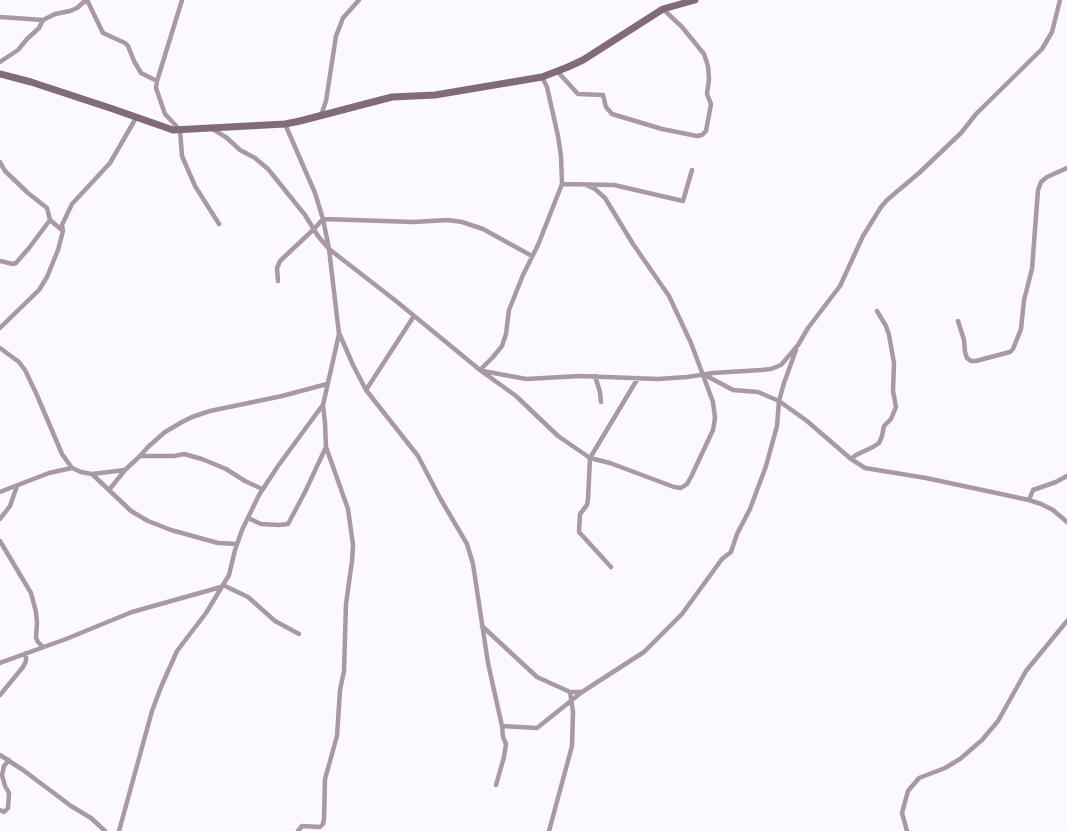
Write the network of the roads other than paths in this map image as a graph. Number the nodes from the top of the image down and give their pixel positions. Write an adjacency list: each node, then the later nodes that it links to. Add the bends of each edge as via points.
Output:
1 (86, 0): 8 (street, via 77,8); 13 (street, via 103,33 125,43 141,73)
2 (182, 0): 13 (street)
3 (359, 0): 14 (street, via 336,36)
4 (695, 0): 6 (street)
5 (1060, 0): 38 (street, via 1052,32 1041,49 961,133 881,207 840,286)
6 (663, 9): 10 (street, via 583,60); 10 (street, via 697,45 708,66 707,94 711,105 702,135 662,129 612,114 603,95 578,94)
7 (0, 17): 8 (street)
8 (43, 20): 9 (street, via 18,50)
9 (0, 62)
10 (557, 70): 12 (street)
11 (0, 74): 15 (street)
12 (542, 77): 14 (street, via 435,95 392,97); 22 (street, via 558,136)
13 (157, 81): 18 (street, via 165,114)
14 (321, 115): 16 (street)
15 (136, 118): 18 (street); 28 (street, via 114,158 72,204)
16 (285, 124): 17 (street); 24 (street)
17 (210, 128): 18 (street); 27 (street, via 268,169)
18 (180, 130): 26 (street, via 183,158 198,192)
19 (0, 162): 25 (street, via 4,171 47,208)
20 (1067, 168): 35 (street, via 1047,177 1038,190 1032,269 1021,329 1010,352 971,361)
21 (692, 170): 23 (street, via 683,201 614,186)
22 (562, 184): 23 (street); 30 (street)
23 (585, 185): 41 (street, via 605,198 669,296)
24 (323, 219): 27 (street); 29 (street); 30 (street, via 448,219 483,229)
25 (50, 220): 28 (street); 31 (street, via 16,263)
26 (219, 224)
27 (314, 229): 29 (street); 32 (street, via 278,264)
28 (63, 231): 36 (street, via 45,281)
29 (329, 249): 34 (street); 37 (street)
30 (532, 256): 40 (street, via 509,310 502,346)
31 (0, 261)
32 (278, 281)
33 (877, 311): 52 (street, via 889,335 896,407 879,443)
34 (414, 316): 40 (street); 45 (street)
35 (958, 321)
36 (0, 328)
37 (339, 334): 44 (street); 45 (street)
38 (798, 345): 41 (street, via 781,365 771,369); 46 (street)
39 (0, 348): 53 (street, via 25,370)
40 (480, 370): 42 (street, via 526,379); 51 (street)
41 (703, 374): 43 (street); 46 (street, via 733,390 758,392); 51 (street, via 715,418 687,484 674,487)
42 (595, 376): 43 (street); 47 (street)
43 (638, 378): 51 (street)
44 (327, 384): 48 (street); 50 (street, via 210,411 171,428)
45 (366, 390): 70 (street, via 418,456 467,544)
46 (779, 401): 52 (street); 76 (street, via 766,466 731,552 655,642)
47 (601, 402)
48 (323, 405): 49 (street); 58 (street)
49 (326, 447): 62 (street, via 288,524 261,524); 86 (street, via 348,509 353,545 345,665 338,729 325,779 323,824 302,826)
50 (140, 456): 54 (street); 58 (street, via 184,454 226,469)
51 (590, 458): 67 (street, via 588,499 580,514 579,532)
52 (851, 459): 61 (street, via 865,468)
53 (72, 468): 55 (street); 57 (street)
54 (125, 470): 55 (street); 59 (street)
55 (92, 474): 59 (street)
56 (1067, 476): 61 (street, via 1033,490)
57 (17, 486): 60 (street); 63 (street)
58 (262, 489): 62 (street)
59 (109, 490): 66 (street, via 131,511 152,523 218,543)
60 (0, 492)
61 (1029, 500): 64 (street, via 1053,510)
62 (248, 518): 66 (street)
63 (0, 519)
64 (1067, 522)
65 (0, 541): 72 (street, via 31,593 36,638)
66 (237, 544): 68 (street)
67 (611, 567)
68 (222, 586): 71 (street, via 248,597 275,621); 72 (street, via 147,607); 85 (street, via 179,648 161,687)
69 (1067, 621): 88 (street, via 1026,671 998,721 982,740 960,759 919,778 908,791 902,813)
70 (482, 626): 75 (street, via 537,677); 79 (street)
71 (299, 634)
72 (43, 647): 73 (street)
73 (26, 653): 74 (street); 77 (street, via 27,661)
74 (0, 663)
75 (570, 692): 76 (street); 78 (street)
76 (582, 692): 78 (street)
77 (0, 695)
78 (572, 700): 79 (street, via 537,728); 87 (street, via 572,746)
79 (502, 726): 82 (street, via 506,750)
80 (0, 755): 81 (street)
81 (9, 760): 83 (street, via 2,775 9,793 8,808 5,812); 84 (street)
82 (496, 785)
83 (0, 810)
84 (105, 831)
85 (119, 831)
86 (298, 831)
87 (549, 831)
88 (908, 831)

